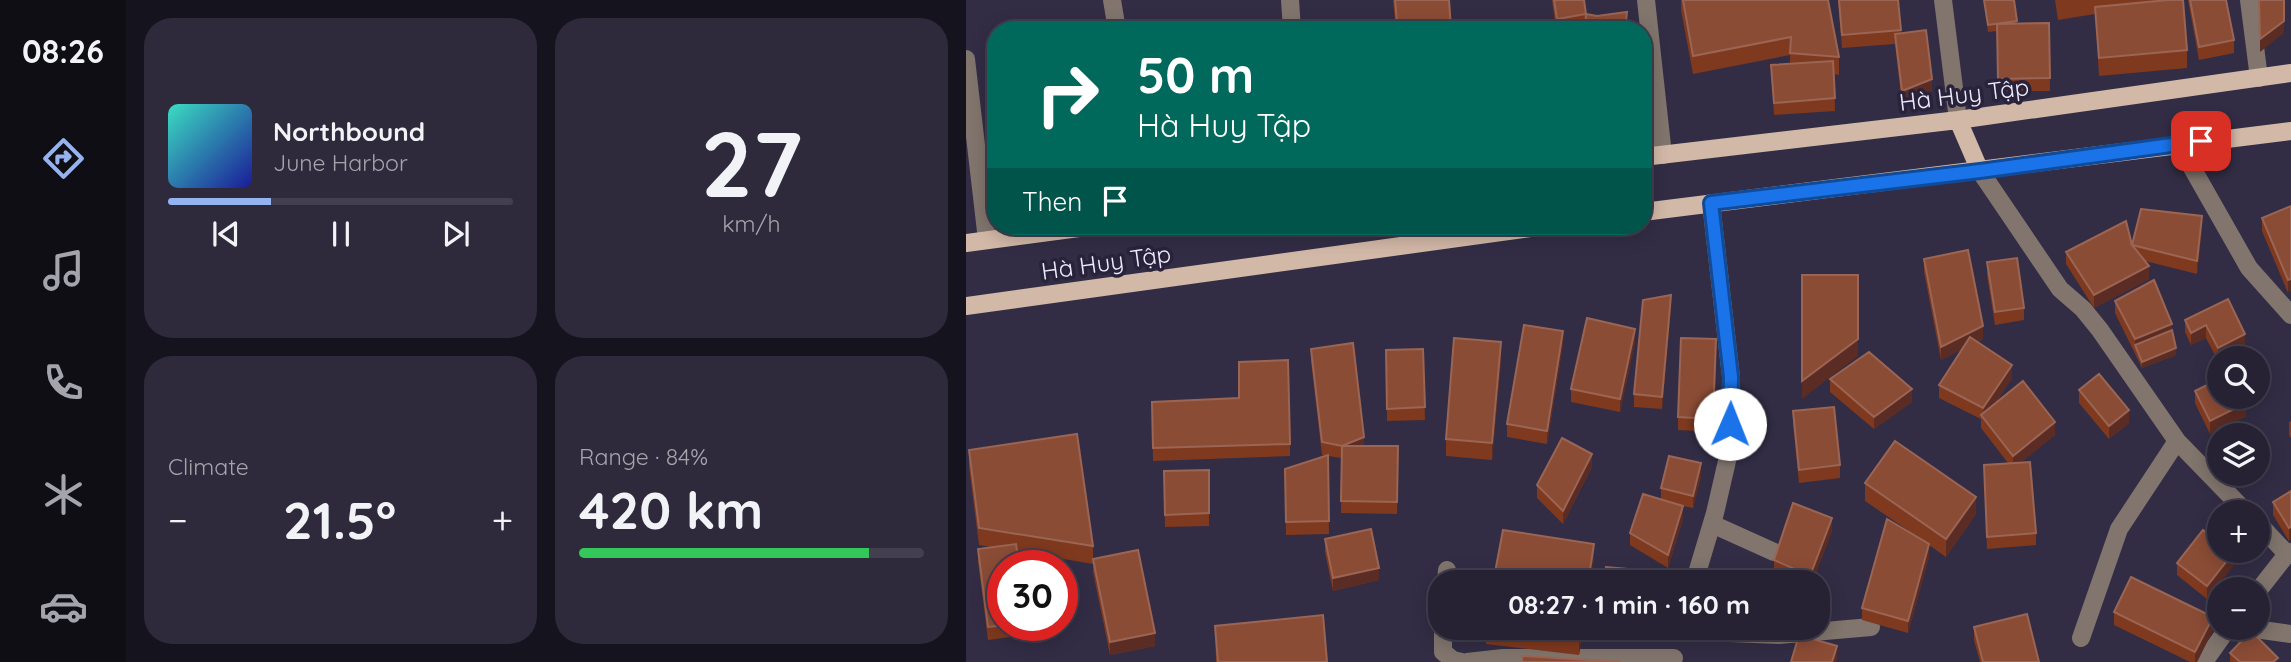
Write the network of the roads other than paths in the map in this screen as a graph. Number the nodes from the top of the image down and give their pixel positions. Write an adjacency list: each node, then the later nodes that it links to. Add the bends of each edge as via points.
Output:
1 (1112, 0): 6 (street)
2 (1290, 0): 7 (street)
3 (1646, 0): 8 (street)
4 (1943, 0): 13 (street)
5 (2249, 0): 12 (street)
6 (1116, 21)
7 (1291, 21)
8 (1648, 21)
9 (1652, 55): 16 (street)
10 (966, 59): 23 (street)
11 (2291, 73): 12 (main road, Hà Huy Tập)
12 (2259, 78): 13 (main road, Hà Huy Tập)
13 (1958, 120): 16 (main road, Hà Huy Tập); 18 (main road)
14 (2291, 131): 15 (main road)
15 (2178, 143): 18 (main road); 26 (street, via 2249,268)
16 (1663, 155): 17 (main road, Hà Huy Tập)
17 (1652, 156)
18 (1980, 171): 19 (main road); 27 (street, via 2060,289 2100,330)
19 (1711, 203): 20 (main road); 29 (street, via 1731,377 1730,447)
20 (1652, 211)
21 (1025, 235): 23 (main road, Hà Huy Tập)
22 (1480, 235): 25 (main road, Hà Huy Tập)
23 (987, 240): 24 (main road, Hà Huy Tập)
24 (966, 243)
25 (966, 306)
26 (2291, 315)
27 (2177, 441): 28 (street); 39 (street, via 2119,529)
28 (2234, 500)
29 (1712, 524): 31 (street); 33 (street)
30 (2270, 535): 32 (street)
31 (1774, 552)
32 (2289, 553): 34 (street)
33 (1698, 570)
34 (2269, 577)
35 (1871, 627): 36 (street)
36 (1830, 631)
37 (2270, 631): 38 (street)
38 (2291, 634)
39 (2081, 638)
40 (1443, 640): 44 (street, via 1443,652)
41 (1679, 640): 43 (street)
42 (2220, 640): 45 (street)
43 (1674, 660): 44 (street, via 1503,658)
44 (1465, 662)
45 (2204, 662)

